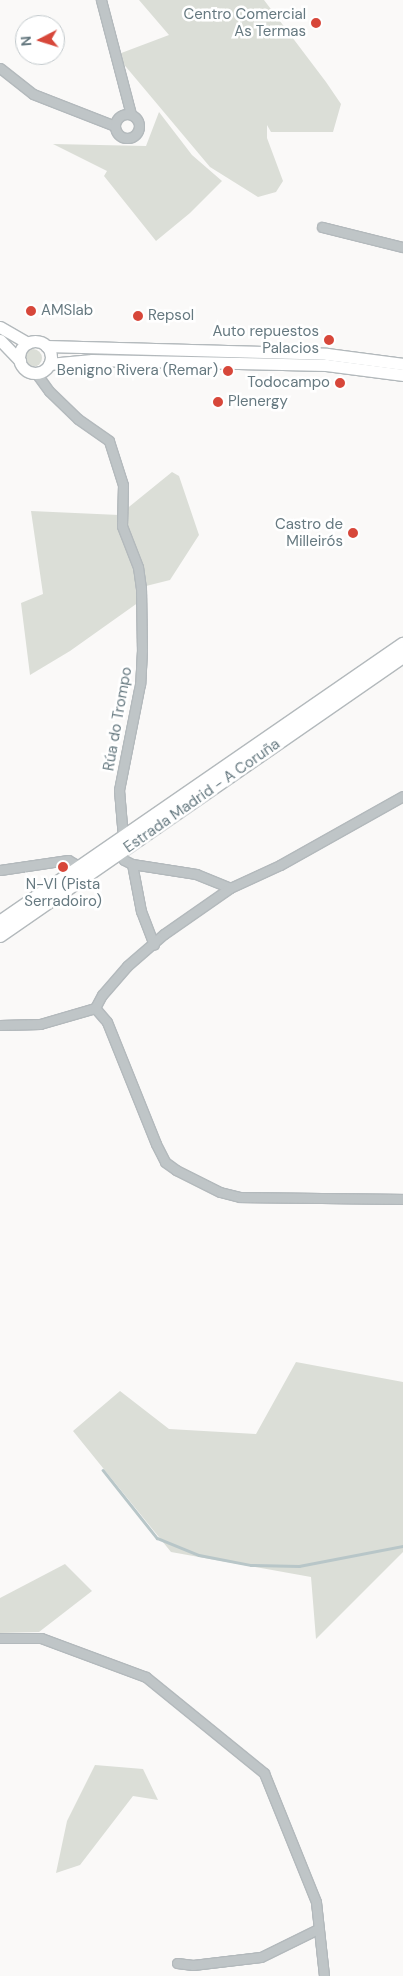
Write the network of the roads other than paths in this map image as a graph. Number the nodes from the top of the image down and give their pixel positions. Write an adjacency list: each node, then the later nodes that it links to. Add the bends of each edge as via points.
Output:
1 (101, 0): 3 (street)
2 (0, 68): 4 (street, via 33,94)
3 (131, 114): 4 (street, via 118,117); 4 (street, via 138,122 134,136 123,137)
4 (114, 126)
5 (322, 227): 6 (street)
6 (403, 247)
7 (0, 327): 9 (main road)
8 (0, 340): 11 (main road)
9 (28, 343): 10 (main road, via 38,342); 11 (main road, via 22,348)
10 (46, 346): 12 (main road, via 51,355); 13 (main road, via 327,354)
11 (20, 361): 14 (main road, via 26,370)
12 (49, 364): 14 (main road); 15 (main road, via 75,361 326,365)
13 (403, 364)
14 (36, 373): 20 (street, Rúa do Trompo, via 49,391 78,419 110,441 123,485 122,526 138,567 141,588 142,650 140,684 119,790)
15 (403, 375)
16 (403, 644): 18 (highway, Estrada Madrid - A Coruña)
17 (403, 657): 18 (highway, Estrada Madrid - A Coruña)
18 (387, 662): 20 (highway, Estrada Madrid - A Coruña); 21 (highway, Estrada Madrid - A Coruña)
19 (403, 796): 25 (street, via 280,865)
20 (123, 838): 23 (highway, Estrada Madrid - A Coruña)
21 (120, 853): 22 (street); 27 (highway, Estrada Madrid - A Coruña)
22 (132, 864): 25 (street, via 196,874); 28 (street, via 141,911)
23 (80, 867): 24 (street, via 68,860); 26 (highway, Estrada Madrid - A Coruña)
24 (0, 870)
25 (230, 888): 28 (street)
26 (0, 923)
27 (0, 935)
28 (154, 945): 29 (street, via 127,966)
29 (95, 1008): 30 (street, via 40,1024); 31 (street, via 110,1029 165,1162 176,1170 220,1192 240,1197)
30 (0, 1025)
31 (403, 1199)
32 (0, 1638): 33 (street, via 42,1638 140,1674 165,1690 254,1764 269,1781 302,1862 316,1902)
33 (318, 1929): 34 (street, via 261,1957 192,1965); 35 (street)
34 (178, 1963)
35 (324, 1976)

